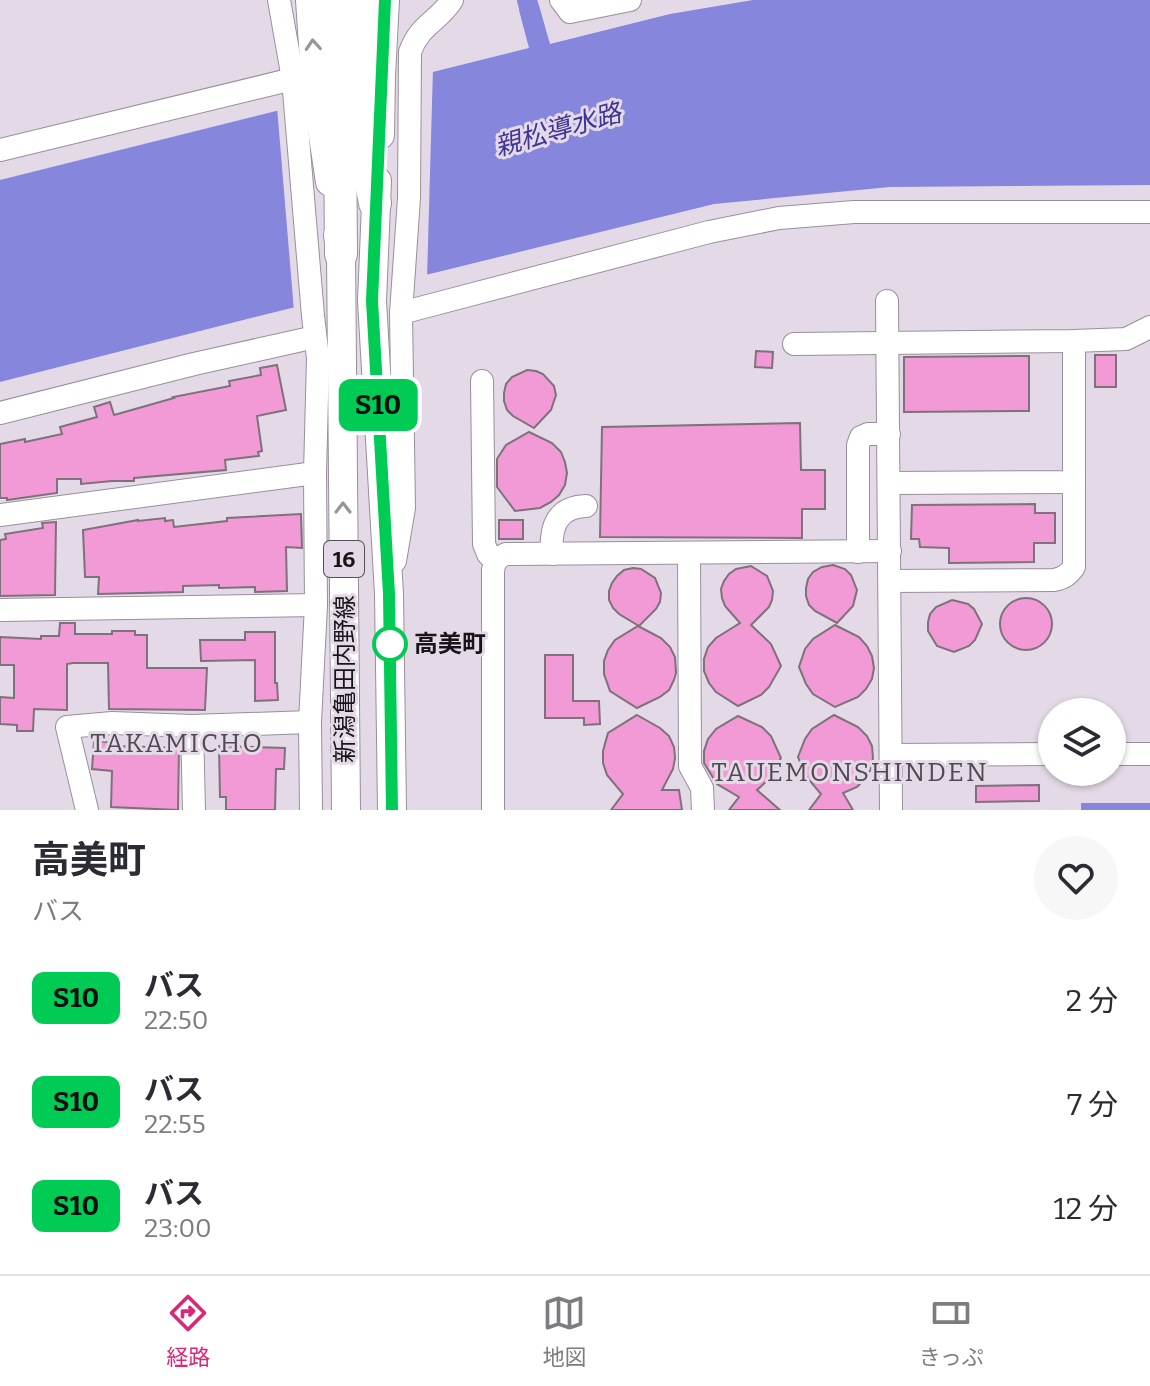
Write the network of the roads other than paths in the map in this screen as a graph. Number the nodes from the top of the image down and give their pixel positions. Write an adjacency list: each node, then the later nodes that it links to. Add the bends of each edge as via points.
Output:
1 (279, 0): 9 (street, via 286,29)
2 (310, 0): 9 (main road, one-way to 2)
3 (339, 0): 9 (highway)
4 (363, 0): 9 (highway)
5 (385, 0): 9 (main road)
6 (452, 0): 15 (street, via 420,31 410,52)
7 (561, 0): 8 (street, via 570,12)
8 (630, 0)
9 (331, 84): 10 (street); 11 (highway, via 365,153); 13 (highway); 16 (street)
10 (0, 150)
11 (375, 203): 35 (main road, 新潟亀田内野線 / 16, via 372,301)
12 (1150, 212): 15 (street, via 854,212 779,218)
13 (341, 254): 47 (main road, 新潟亀田内野線 / 16, one-way to 13)
14 (887, 301): 19 (street)
15 (402, 303): 35 (street, via 404,508)
16 (314, 326): 22 (street, via 194,364); 24 (street)
17 (1150, 327): 18 (street, via 1126,339)
18 (1074, 341): 19 (street); 25 (street)
19 (888, 343): 20 (street); 23 (street)
20 (794, 344)
21 (482, 381): 33 (street, via 484,544)
22 (0, 413)
23 (889, 434): 26 (street); 30 (street, via 868,434 858,445)
24 (315, 473): 28 (street); 36 (street)
25 (1074, 482): 26 (street); 34 (street, via 1074,567 1064,578)
26 (889, 483): 29 (street)
27 (586, 506): 32 (street, via 566,510 558,518)
28 (0, 515)
29 (890, 551): 30 (street); 34 (street)
30 (858, 552): 31 (street)
31 (689, 553): 32 (street); 50 (street, via 690,766 702,788)
32 (552, 554): 33 (street, via 506,554)
33 (495, 561): 49 (street)
34 (890, 581): 43 (street)
35 (389, 594): 48 (main road, 新潟亀田内野線 / 16)
36 (316, 605): 37 (street); 38 (street)
37 (0, 610)
38 (310, 722): 39 (street); 46 (street)
39 (192, 726): 44 (street, via 67,727); 45 (street)
40 (1038, 754): 43 (street)
41 (1126, 754): 42 (street)
42 (1150, 754)
43 (892, 755): 51 (street)
44 (87, 810)
45 (194, 810)
46 (311, 810)
47 (346, 810)
48 (392, 810)
49 (493, 810)
50 (703, 810)
51 (891, 810)

